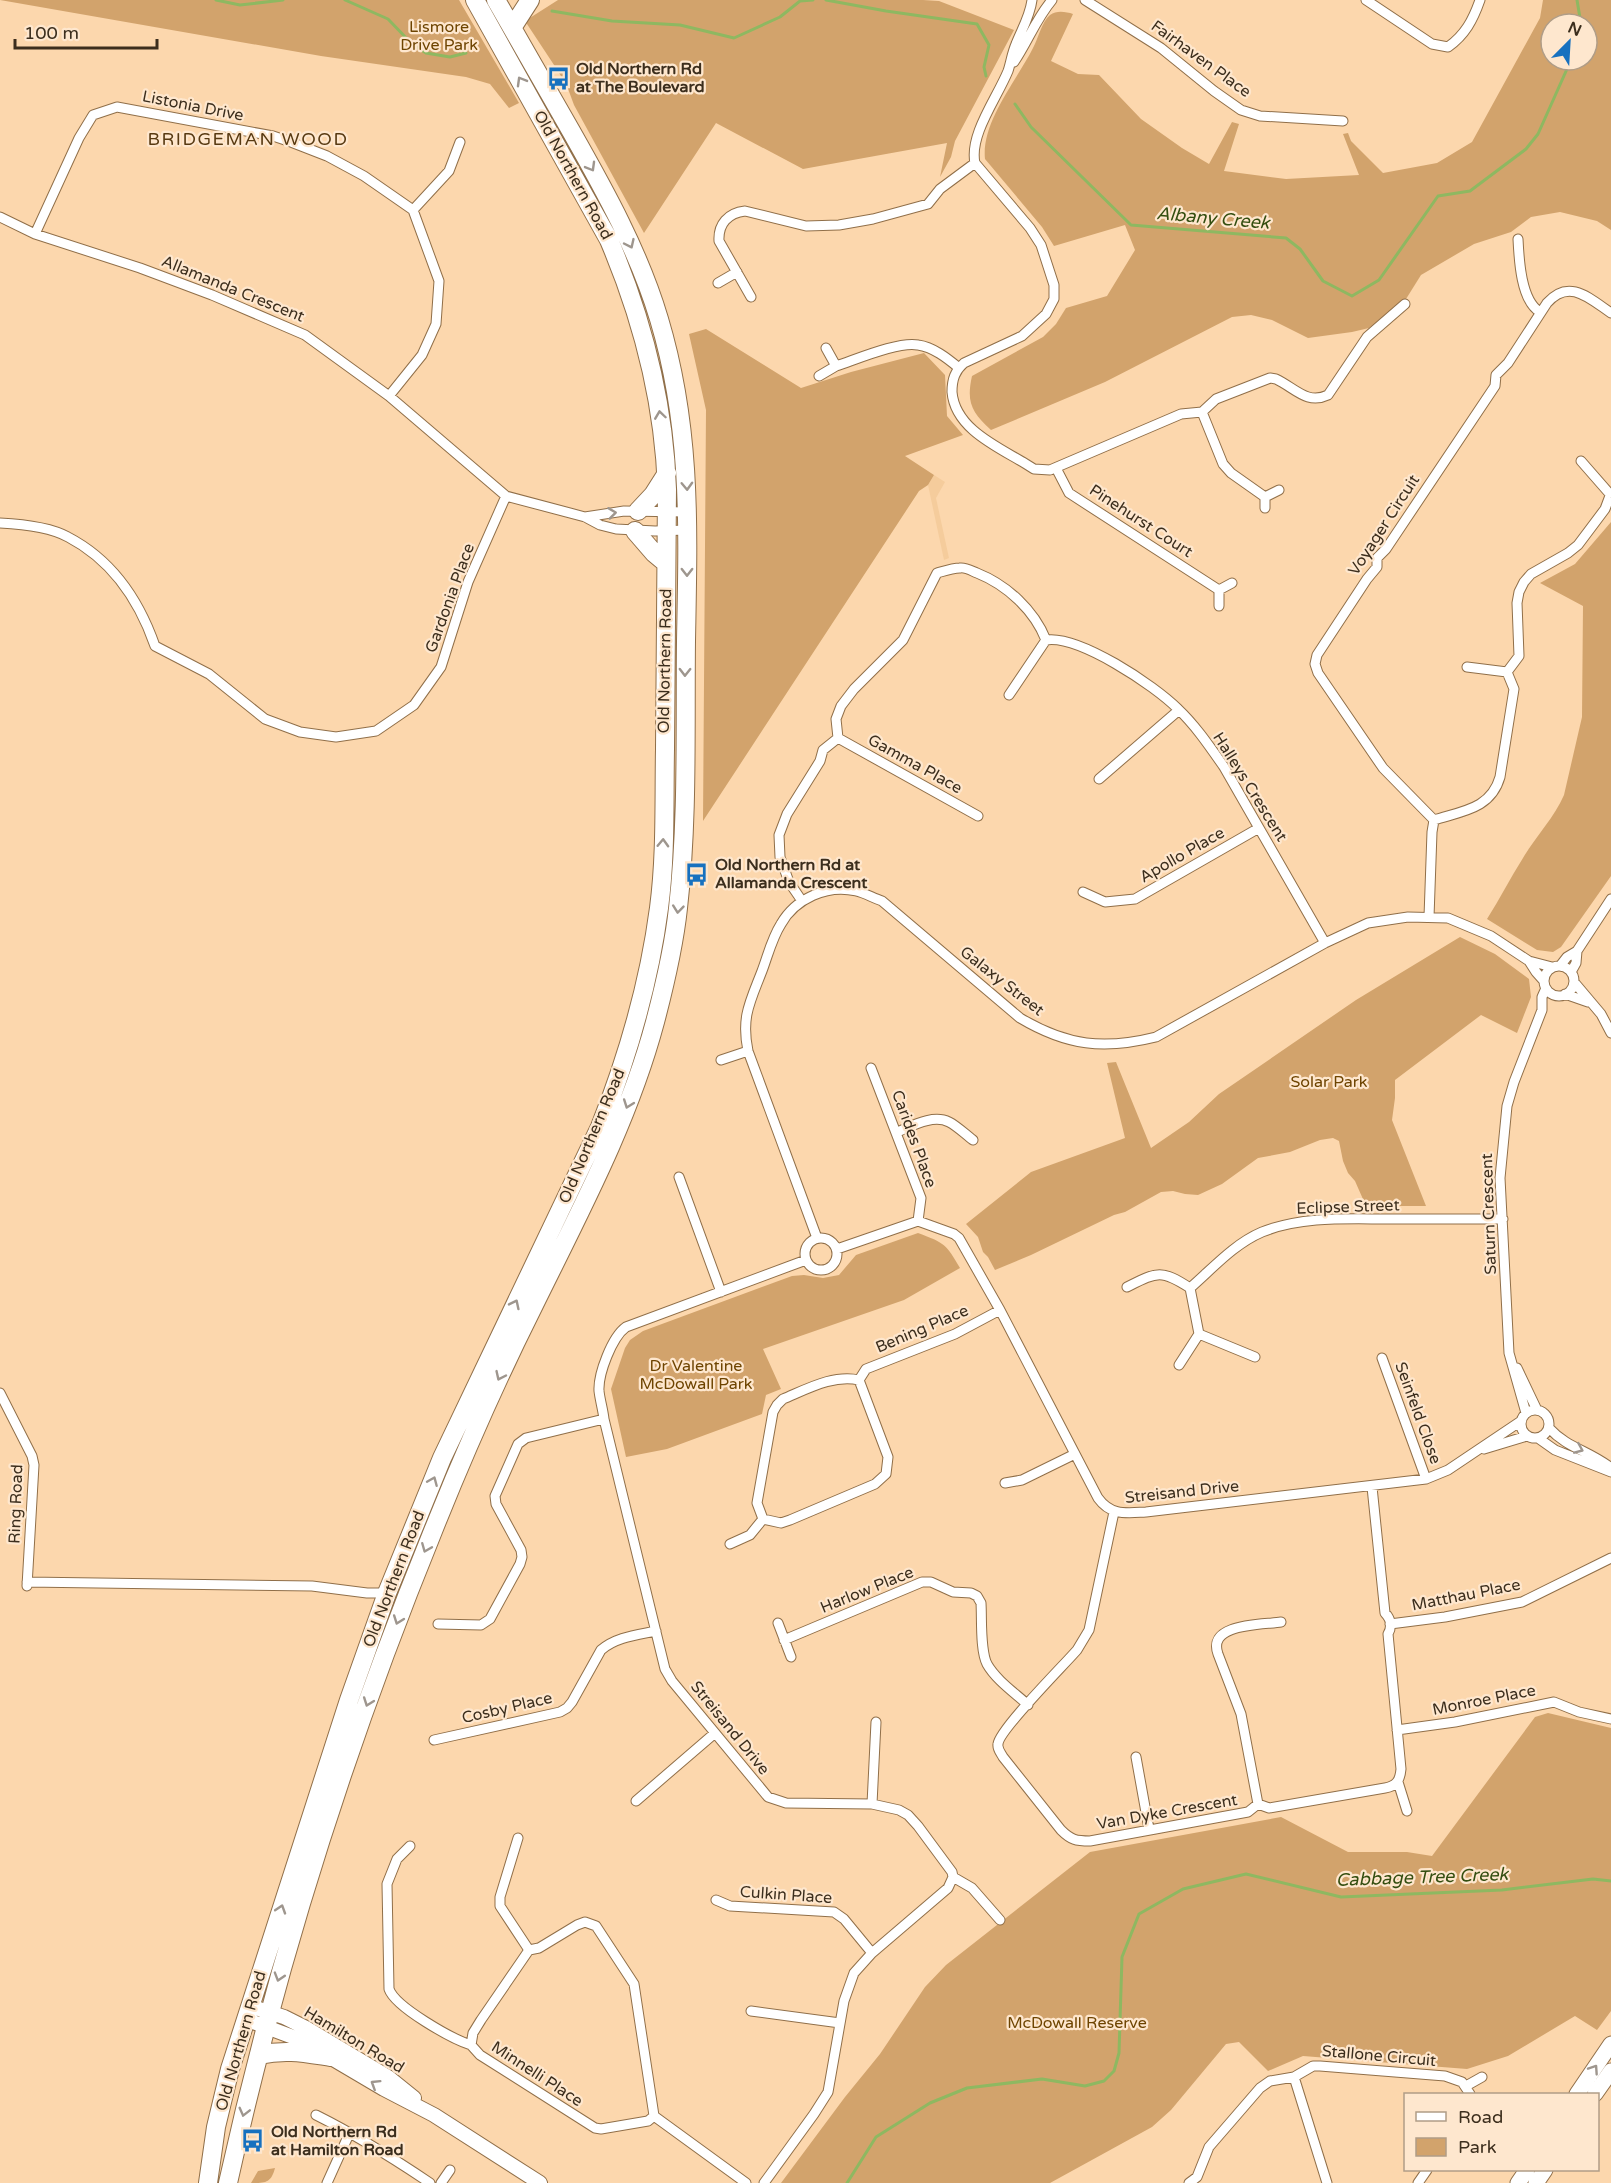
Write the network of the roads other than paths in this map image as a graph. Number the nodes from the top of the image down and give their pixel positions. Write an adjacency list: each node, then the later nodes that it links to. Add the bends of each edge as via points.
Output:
1 (530, 0): 8 (highway)
2 (1032, 0): 9 (street, via 1031,13)
3 (1052, 0): 9 (street, via 1038,16)
4 (1085, 0): 10 (street, Fairhaven Place, via 1161,48 1241,110 1260,116)
5 (1365, 0): 6 (street, via 1432,44 1448,47 1461,38)
6 (1480, 0)
7 (489, 4): 8 (highway, Old Northern Road); 31 (highway, Old Northern Road, one-way to 7, via 653,370 625,278)
8 (512, 28): 40 (highway, Old Northern Road, one-way to 40, via 605,191 649,289 677,392)
9 (1008, 71): 12 (street, via 979,131 973,153)
10 (1343, 121)
11 (460, 142): 13 (street, via 449,171)
12 (975, 163): 17 (street, via 927,204 873,219 813,226 735,212 719,232 719,241); 25 (street, via 1041,245 1054,285 1054,299 1046,314 1022,336)
13 (413, 210): 15 (street, Listonia Drive, via 364,176 291,142 117,107 93,115); 27 (street, via 439,282 436,324 422,355)
14 (0, 216): 15 (street, Allamanda Crescent)
15 (35, 234): 27 (street, Allamanda Crescent, via 140,268 305,335)
16 (1518, 239): 21 (street, via 1527,296)
17 (737, 272): 18 (street); 19 (street)
18 (718, 283)
19 (751, 297)
20 (1406, 304): 28 (street, via 1367,337 1328,395 1313,399 1270,378 1216,399)
21 (1540, 312): 22 (street, Voyager Circuit, via 1563,290 1586,297); 56 (street, Voyager Circuit, via 1317,655 1318,673 1383,768)
22 (1611, 313)
23 (826, 348): 24 (street)
24 (836, 366): 25 (street, via 904,344 919,345 945,356); 26 (street)
25 (959, 368): 30 (street, via 952,394 961,418 970,428 1034,469)
26 (819, 376)
27 (389, 396): 34 (street, Allamanda Crescent)
28 (1202, 412): 30 (street, via 1181,414); 35 (street, via 1223,464)
29 (1581, 461): 33 (street)
30 (1056, 468): 46 (street, Pinehurst Court, via 1069,492)
31 (667, 473): 37 (highway, Old Northern Road); 38 (highway)
32 (1279, 490): 35 (street)
33 (1610, 493): 50 (street, via 1605,509 1578,545 1524,582 1517,603 1519,656)
34 (506, 496): 39 (street, Allamanda Crescent); 41 (street, Gardonia Place, via 468,582 441,667 414,705 376,731 336,737 300,732 265,719 208,674 155,646 146,620 126,586 102,561 67,536 23,524)
35 (1265, 497): 36 (street)
36 (1265, 508)
37 (667, 510): 38 (street, Allamanda Crescent); 40 (street, Allamanda Crescent); 43 (highway, Old Northern Road)
38 (638, 511): 39 (street, Allamanda Crescent, one-way to 38)
39 (585, 518): 42 (street, Allamanda Crescent, via 600,525)
40 (688, 521): 43 (street, Allamanda Crescent); 111 (highway, Old Northern Road, one-way to 111, via 682,858 674,939 657,1016 621,1125 479,1423)
41 (0, 523)
42 (635, 531): 43 (street, Allamanda Crescent); 44 (highway)
43 (667, 531): 44 (highway, Old Northern Road)
44 (666, 563): 110 (highway, Old Northern Road, one-way to 44, via 442,1458 600,1127 636,1025 662,877)
45 (1232, 583): 46 (street)
46 (1220, 590): 47 (street)
47 (1219, 606)
48 (1046, 640): 51 (street); 52 (street, Halleys Crescent, via 1054,638 1088,648 1153,687); 53 (street, via 1025,607 990,578 961,567 937,573 903,640 841,706 836,719)
49 (1467, 667): 50 (street)
50 (1507, 672): 56 (street, via 1514,688 1497,790 1487,801)
51 (1009, 695)
52 (1179, 710): 54 (street); 57 (street, Halleys Crescent, via 1224,767)
53 (838, 738): 55 (street, Gamma Place); 60 (street, via 823,750 779,836 780,857 789,882)
54 (1099, 779)
55 (978, 816)
56 (1434, 820): 61 (street)
57 (1259, 828): 58 (street, Apollo Place, via 1135,899 1105,902); 62 (street, Halleys Crescent)
58 (1083, 892)
59 (1611, 899): 63 (street)
60 (802, 901): 62 (street, Galaxy Street, via 822,892 846,889 882,901 1020,1018 1060,1038 1092,1044 1126,1044 1156,1037); 72 (street, Galaxy Street, via 788,913 775,935 749,1005 744,1023)
61 (1429, 916): 62 (street, Galaxy Street, via 1368,923); 64 (street, Galaxy Street, via 1472,926)
62 (1325, 943)
63 (1577, 951): 65 (street); 66 (street)
64 (1529, 962): 65 (street, Galaxy Street); 67 (street, Galaxy Street)
65 (1556, 967): 66 (street); 67 (street, via 1546,973)
66 (1572, 977): 68 (street, via 1572,989); 69 (street)
67 (1545, 985): 68 (street); 70 (street, Saturn Crescent)
68 (1561, 995): 69 (street); 70 (street, Saturn Crescent)
69 (1588, 1002): 71 (street, via 1601,1014)
70 (1542, 1010): 78 (street, Saturn Crescent, via 1507,1107 1500,1178)
71 (1611, 1033)
72 (748, 1051): 73 (street); 80 (street, Galaxy Street)
73 (721, 1060)
74 (872, 1068): 75 (street, Carides Place)
75 (897, 1132): 76 (street, via 938,1119 949,1122); 79 (street, Carides Place, via 921,1198)
76 (973, 1140)
77 (679, 1177): 85 (street)
78 (1503, 1220): 84 (street, Eclipse Street, via 1351,1219 1288,1225 1262,1232 1237,1246); 88 (street, Saturn Crescent)
79 (918, 1221): 81 (street); 86 (street, Streisand Drive, via 960,1238)
80 (817, 1238): 81 (street, via 831,1240); 82 (street, via 806,1247)
81 (837, 1249): 82 (street, via 837,1261 827,1269 815,1269)
82 (806, 1260): 85 (street, Streisand Drive)
83 (1127, 1287): 84 (street, via 1159,1273)
84 (1190, 1288): 87 (street)
85 (721, 1292): 96 (street, Streisand Drive, via 620,1332 600,1379)
86 (1000, 1310): 92 (street, Bening Place, via 955,1334 866,1369); 101 (street, Streisand Drive)
87 (1199, 1334): 89 (street); 91 (street)
88 (1509, 1353): 94 (street, Saturn Crescent); 95 (street, Saturn Crescent)
89 (1255, 1357)
90 (1382, 1358): 103 (street, Seinfeld Close)
91 (1179, 1365)
92 (859, 1380): 107 (street, via 848,1377 830,1381 777,1405 758,1489 757,1503); 107 (street, via 888,1457 886,1474 875,1484 790,1520 781,1523)
93 (0, 1393): 110 (street, Ring Road, via 34,1466 27,1585 312,1586)
94 (1537, 1410): 95 (street); 97 (street, via 1546,1414)
95 (1523, 1417): 98 (street, via 1522,1429); 100 (street, Streisand Drive)
96 (604, 1419): 114 (street, via 526,1438 518,1444 495,1496 521,1550 520,1564 489,1620 481,1625); 116 (street, Streisand Drive)
97 (1549, 1428): 99 (street); 102 (street, one-way to 102, via 1562,1441 1589,1453)
98 (1527, 1436): 99 (street); 100 (street, Streisand Drive)
99 (1538, 1438): 102 (street, via 1555,1450)
100 (1477, 1452): 103 (street, Streisand Drive)
101 (1075, 1454): 104 (street, via 1022,1480); 106 (street, Streisand Drive, via 1102,1504)
102 (1611, 1470)
103 (1426, 1479): 105 (street, Streisand Drive)
104 (1005, 1483)
105 (1372, 1487): 106 (street, Streisand Drive, via 1146,1512); 115 (street, via 1385,1613)
106 (1114, 1512): 119 (street, Van Dyke Crescent, via 1089,1630 1077,1650)
107 (763, 1519): 108 (street, via 750,1535)
108 (730, 1544)
109 (1611, 1558): 115 (street, Matthau Place, via 1522,1602)
110 (387, 1593): 111 (street); 140 (highway, Old Northern Road, one-way to 110)
111 (408, 1593): 141 (highway, Old Northern Road, one-way to 141, via 340,1784)
112 (1281, 1622): 129 (street, via 1225,1631 1216,1644 1241,1714)
113 (778, 1623): 117 (street)
114 (438, 1624)
115 (1390, 1624): 122 (street)
116 (656, 1631): 123 (street, Streisand Drive, via 665,1669); 124 (street, Cosby Place, via 616,1640 601,1650 572,1702 560,1712)
117 (784, 1640): 118 (street); 119 (street, Harlow Place, via 926,1581 977,1596 988,1666)
118 (791, 1657)
119 (1028, 1705): 131 (street, Van Dyke Crescent, via 1000,1736 998,1747 1070,1839 1090,1841)
120 (1611, 1719): 122 (street, Monroe Place, via 1554,1702)
121 (876, 1722): 128 (street)
122 (1397, 1730): 126 (street, via 1401,1769)
123 (715, 1733): 127 (street); 128 (street, Streisand Drive, via 761,1791 776,1800)
124 (434, 1740)
125 (1136, 1757): 131 (street)
126 (1398, 1782): 129 (street, Van Dyke Crescent, via 1394,1786 1269,1808); 130 (street)
127 (636, 1801)
128 (872, 1804): 134 (street, Streisand Drive, via 908,1815 948,1864)
129 (1258, 1804): 131 (street, Van Dyke Crescent, via 1248,1812)
130 (1407, 1811)
131 (1149, 1830)
132 (518, 1838): 137 (street, via 500,1906)
133 (410, 1846): 144 (street, via 397,1859 387,1884 388,1989 395,2001 454,2039)
134 (953, 1877): 136 (street, via 972,1888); 138 (street, via 948,1888)
135 (716, 1900): 138 (street, Culkin Place, via 730,1906 834,1912)
136 (1000, 1920)
137 (529, 1950): 144 (street, Minnelli Place, via 473,2033); 155 (street, via 585,1922 600,1931 634,1984)
138 (872, 1953): 142 (street, via 850,1980)
139 (751, 2011): 142 (street)
140 (248, 2013): 141 (main road, Hamilton Road); 159 (highway, Old Northern Road, via 222,2100)
141 (267, 2019): 145 (highway, Old Northern Road); 146 (main road, Hamilton Road); 154 (main road, Hamilton Road, via 300,2025 388,2076)
142 (840, 2023): 166 (street, via 828,2092)
143 (1611, 2044): 151 (main road, one-way to 143)
144 (471, 2045): 155 (street, Minnelli Place, via 480,2055 595,2128 648,2121)
145 (259, 2055): 146 (highway, via 291,2050); 160 (highway, Old Northern Road, one-way to 160)
146 (331, 2057): 154 (main road, Hamilton Road, one-way to 146)
147 (1611, 2071): 152 (main road)
148 (1294, 2076): 150 (street, Stallone Circuit, via 1320,2066 1452,2077); 158 (street, Stallone Circuit, via 1270,2081 1260,2088 1209,2147); 167 (street)
149 (1482, 2077): 150 (street, Stallone Circuit)
150 (1468, 2090)
151 (1578, 2093)
152 (1596, 2093)
153 (316, 2115): 156 (street)
154 (434, 2115): 164 (main road, Hamilton Road)
155 (654, 2116): 165 (street)
156 (350, 2132): 161 (street); 162 (street)
157 (450, 2170): 163 (street)
158 (1191, 2182)
159 (208, 2183)
160 (228, 2183)
161 (327, 2183)
162 (430, 2183)
163 (441, 2183)
164 (540, 2183)
165 (746, 2183)
166 (764, 2183)
167 (1327, 2183)

